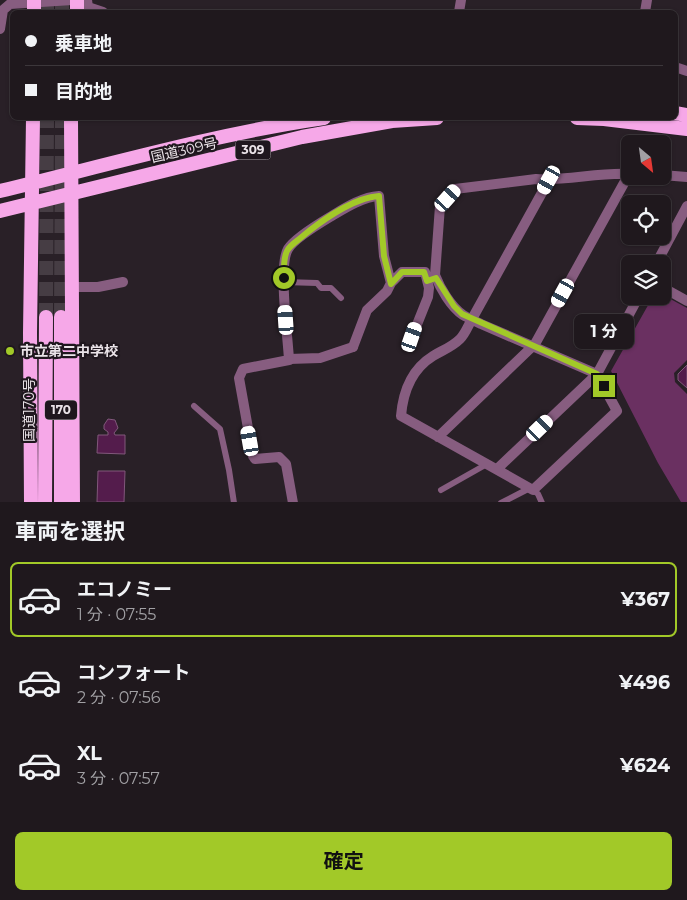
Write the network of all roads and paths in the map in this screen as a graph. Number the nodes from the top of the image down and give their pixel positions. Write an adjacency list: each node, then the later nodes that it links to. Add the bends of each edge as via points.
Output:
1 (72, 0): 3 (street)
2 (87, 0): 4 (street, via 88,7)
3 (34, 5): 5 (street, via 10,4 4,10)
4 (97, 10)
5 (0, 29)
6 (33, 120): 17 (highway)
7 (71, 120): 12 (highway)
8 (308, 120): 12 (highway, 国道309号 / 309)
9 (414, 120): 20 (highway, 国道309号 / 309, via 302,137)
10 (612, 120): 11 (highway)
11 (687, 129)
12 (72, 174): 17 (highway, 国道309号 / 309); 20 (highway)
13 (621, 175): 16 (street)
14 (671, 176): 15 (street)
15 (687, 178)
16 (549, 180): 25 (street, via 455,189 440,206); 36 (street)
17 (32, 183): 19 (highway, 国道309号 / 309); 21 (highway)
18 (623, 185): 40 (street)
19 (0, 191)
20 (72, 194): 21 (highway, 国道309号 / 309); 29 (highway)
21 (32, 204): 23 (highway, 国道309号 / 309); 49 (highway)
22 (687, 206): 24 (street)
23 (0, 211)
24 (661, 255)
25 (432, 280): 28 (street, via 424,272 402,272); 36 (street, via 462,314); 37 (street)
26 (123, 282): 29 (street)
27 (284, 282): 28 (street, via 284,261 288,249 318,224 343,209 379,196 384,256); 31 (lane, via 317,283 321,288 331,288); 41 (street)
28 (391, 284): 41 (street, via 367,310 353,347 320,358)
29 (73, 287): 52 (highway)
30 (671, 292): 32 (street)
31 (341, 298)
32 (687, 301)
33 (634, 305): 42 (street)
34 (61, 317): 51 (highway, 170)
35 (46, 318): 50 (highway, 国道170号 / 170)
36 (472, 319): 40 (street); 44 (street, via 458,341 433,356 416,372 405,392 401,416)
37 (418, 321): 38 (street); 39 (street)
38 (428, 326)
39 (412, 337)
40 (533, 346): 42 (street); 44 (street)
41 (289, 359): 54 (street, via 243,369 239,378 253,456 255,459 279,457 286,464)
42 (597, 374): 46 (street); 47 (street, via 617,411)
43 (194, 406): 53 (lane, via 220,429)
44 (438, 437): 45 (street)
45 (487, 464): 46 (street); 48 (lane)
46 (497, 469): 47 (street)
47 (532, 489): 55 (lane); 56 (lane)
48 (441, 490)
49 (31, 502)
50 (45, 502)
51 (61, 502)
52 (73, 502)
53 (234, 502)
54 (293, 502)
55 (501, 502)
56 (542, 502)

